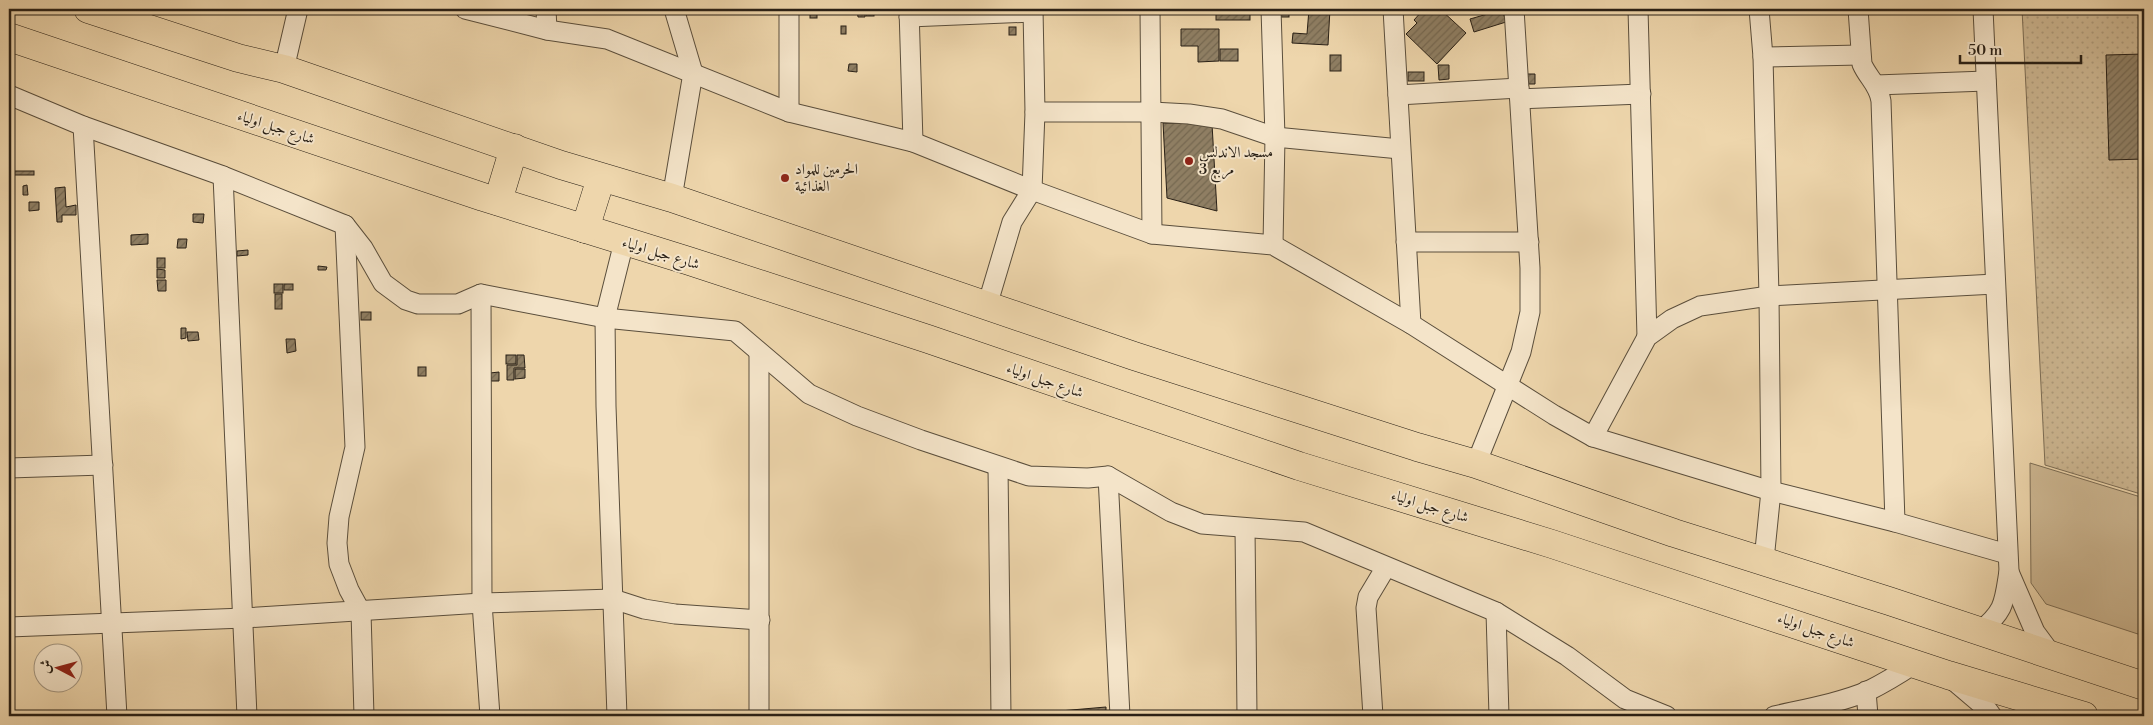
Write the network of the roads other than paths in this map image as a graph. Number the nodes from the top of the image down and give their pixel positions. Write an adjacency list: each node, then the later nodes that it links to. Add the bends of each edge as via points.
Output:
1 (88, 9): 21 (highway)
2 (298, 9): 21 (street)
3 (466, 9): 17 (street)
4 (546, 9): 17 (street)
5 (674, 9): 22 (street)
6 (789, 9): 29 (street)
7 (1150, 9): 31 (street)
8 (1271, 9): 33 (street)
9 (1393, 9): 28 (street)
10 (1514, 9): 25 (street)
11 (1638, 9): 26 (street)
12 (1759, 9): 20 (street)
13 (1858, 9): 19 (street)
14 (1983, 9): 23 (street)
15 (1033, 10): 16 (street); 30 (street)
16 (909, 13): 34 (street)
17 (547, 30): 22 (street, via 607,39)
18 (9, 37): 41 (highway, شارع جبل اولياء)
19 (1860, 55): 20 (street); 24 (street, via 1865,72)
20 (1763, 57): 52 (street)
21 (284, 70): 35 (highway)
22 (693, 72): 29 (street); 40 (street)
23 (1986, 81): 24 (street); 49 (street)
24 (1876, 85): 50 (street, via 1881,101)
25 (1519, 94): 26 (street); 28 (street); 47 (street)
26 (1640, 94): 56 (street)
27 (9, 95): 32 (street)
28 (1398, 95): 36 (street)
29 (789, 112): 34 (street)
30 (1035, 112): 31 (street); 39 (street)
31 (1152, 112): 33 (street, via 1222,119); 44 (street)
32 (83, 126): 37 (street); 61 (street)
33 (1276, 137): 36 (street); 48 (street)
34 (913, 142): 39 (street)
35 (514, 148): 38 (highway); 41 (highway)
36 (1400, 149): 46 (street)
37 (223, 176): 42 (street); 75 (street)
38 (601, 178): 40 (highway); 43 (highway)
39 (1032, 190): 44 (street); 53 (street, via 1012,222)
40 (672, 198): 53 (highway)
41 (498, 201): 43 (highway, شارع جبل اولياء)
42 (345, 225): 51 (street, via 383,283 406,300 418,304 458,304); 73 (street, via 355,447 339,517 337,543 339,564)
43 (585, 229): 45 (highway, شارع جبل اولياء)
44 (1152, 234): 48 (street)
45 (624, 242): 54 (street); 81 (highway, شارع جبل اولياء, via 928,339 1299,466 1562,547)
46 (1406, 242): 47 (street); 55 (street)
47 (1528, 242): 58 (street, via 1530,312 1521,352)
48 (1273, 245): 55 (street)
49 (1995, 284): 50 (street); 69 (street)
50 (1886, 290): 52 (street); 66 (street)
51 (480, 294): 54 (street); 72 (street)
52 (1769, 296): 56 (street, via 1700,306 1672,319); 65 (street)
53 (987, 306): 60 (highway)
54 (605, 318): 57 (street, via 735,331); 71 (street)
55 (1411, 324): 58 (street)
56 (1647, 337): 59 (street)
57 (760, 353): 62 (street, via 809,394 857,416); 76 (street)
58 (1508, 386): 59 (street); 60 (street)
59 (1593, 437): 65 (street)
60 (1476, 464): 68 (highway, via 1674,533)
61 (103, 465): 63 (street); 77 (street)
62 (998, 467): 64 (street, via 1030,476); 93 (street)
63 (9, 468)
64 (1108, 476): 67 (street, via 1170,512 1202,524); 94 (street)
65 (1771, 491): 66 (street); 68 (street)
66 (1896, 522): 69 (street)
67 (1245, 528): 70 (street, via 1304,532); 95 (street)
68 (1764, 560): 79 (highway)
69 (2008, 563): 79 (street, via 2003,607); 80 (street, via 2035,632)
70 (1386, 567): 74 (street); 96 (street, via 1368,597 1366,608)
71 (613, 599): 72 (street); 76 (street, via 675,614); 91 (street)
72 (482, 603): 73 (street); 90 (street)
73 (361, 612): 75 (street); 89 (street)
74 (1496, 612): 85 (street, via 1567,656); 97 (street)
75 (244, 618): 77 (street); 88 (street)
76 (760, 620): 92 (street)
77 (112, 622): 78 (street); 87 (street)
78 (9, 628)
79 (1979, 632): 80 (highway)
80 (2052, 655): 83 (highway)
81 (1914, 664): 82 (highway, شارع جبل اولياء); 84 (street)
82 (1948, 675): 86 (highway, شارع جبل اولياء); 101 (street)
83 (2144, 686)
84 (1866, 692): 99 (street); 100 (street)
85 (1625, 708): 98 (street)
86 (2042, 710): 102 (highway, شارع جبل اولياء)
87 (117, 716)
88 (248, 716)
89 (364, 716)
90 (490, 716)
91 (617, 716)
92 (759, 716)
93 (1001, 716)
94 (1120, 716)
95 (1247, 716)
96 (1373, 716)
97 (1499, 716)
98 (1667, 716)
99 (1774, 716)
100 (1868, 716)
101 (1992, 716)
102 (2084, 716)

